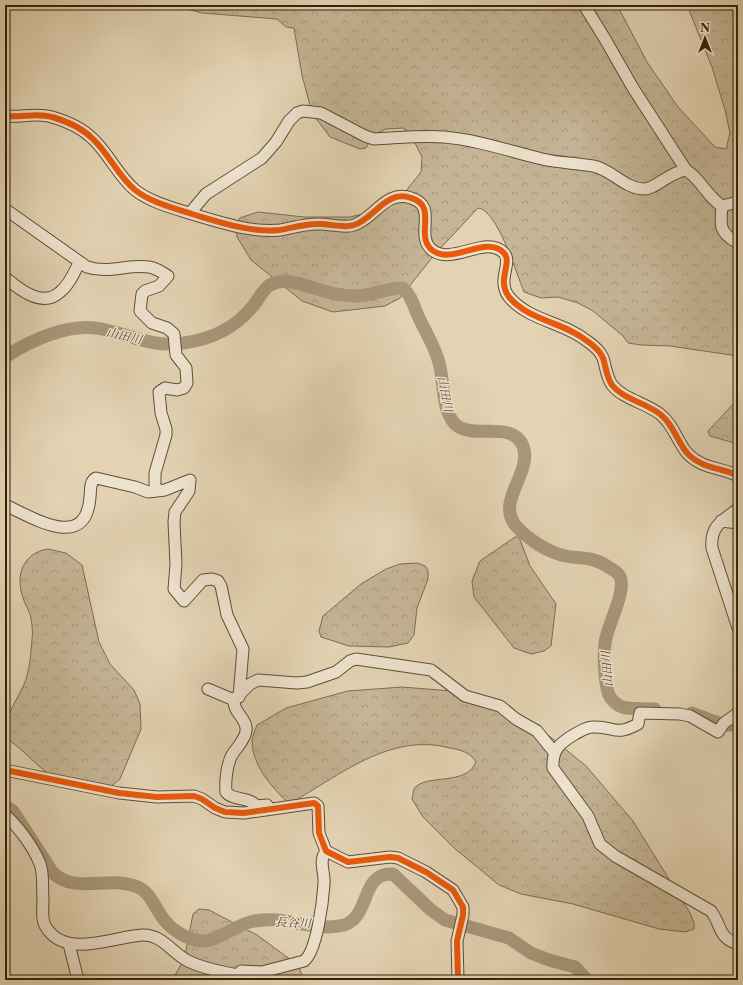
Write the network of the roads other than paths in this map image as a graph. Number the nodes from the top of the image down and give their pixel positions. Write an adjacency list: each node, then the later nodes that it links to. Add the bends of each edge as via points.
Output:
1 (584, 5): 3 (street)
2 (5, 116): 7 (street, via 43,114 69,123 94,140 124,180 136,191)
3 (686, 170): 5 (street, via 694,175); 7 (street, via 677,171 654,186 643,189 594,166 564,163 483,142 444,137 374,139 321,113 303,111 288,121 276,142 262,158 206,194)
4 (738, 202): 5 (street)
5 (722, 206): 8 (street, via 720,224 723,232)
6 (5, 209): 9 (street)
7 (190, 214): 11 (street, via 255,229 280,230 304,224 348,227 361,222 384,202 409,196 423,205 424,230 428,245 433,251 450,254 485,247 503,251 507,257 504,288 510,298 539,318 575,332 587,340 603,359 606,375 613,387 659,414 667,421 687,452 700,462)
8 (738, 244)
9 (79, 263): 10 (street, via 66,286 51,298 30,295); 12 (street, via 96,270 148,267 168,276 159,286 142,294 140,311 152,323 171,331 178,359 186,368 187,383 184,388 165,388 159,392 166,435 155,473)
10 (7, 279)
11 (738, 476)
12 (154, 491): 13 (street, via 148,492 96,478 91,483 89,505 84,518 73,528 57,527); 19 (street, via 165,490 190,480 189,491 175,512 174,589 184,601 203,580 218,581 221,586 227,615 243,650)
13 (5, 505)
14 (738, 509): 15 (street)
15 (721, 521): 16 (street); 17 (street, via 712,532 712,548)
16 (738, 523)
17 (738, 628)
18 (208, 689): 19 (street)
19 (236, 698): 21 (street, via 258,680 307,682 336,672 356,659 431,670 465,696 500,706 537,731); 24 (street, via 235,709 246,723 247,729 228,766 226,792)
20 (738, 713): 21 (street, via 718,732 690,716 640,713 638,724 626,730 586,728 564,740)
21 (554, 752): 29 (street, via 553,768 588,816 600,844 615,856 711,911 718,920 722,934)
22 (5, 770): 25 (street, via 119,793 157,797 194,796)
23 (304, 803): 24 (street, via 298,801); 25 (street, via 244,813); 27 (street, via 311,802 318,806 318,833)
24 (256, 806): 25 (street, via 229,809)
25 (225, 812)
26 (5, 815): 28 (street, via 16,824 40,864 43,918 46,928 58,940)
27 (326, 851): 30 (street, via 322,860 324,884 318,925 308,957 304,961 262,972); 33 (street, via 348,862 398,858 426,872 457,895 463,907)
28 (69, 944): 30 (street, via 150,936 164,943 187,961); 31 (street)
29 (738, 944)
30 (224, 972): 32 (street)
31 (78, 980)
32 (255, 980)
33 (458, 980)

